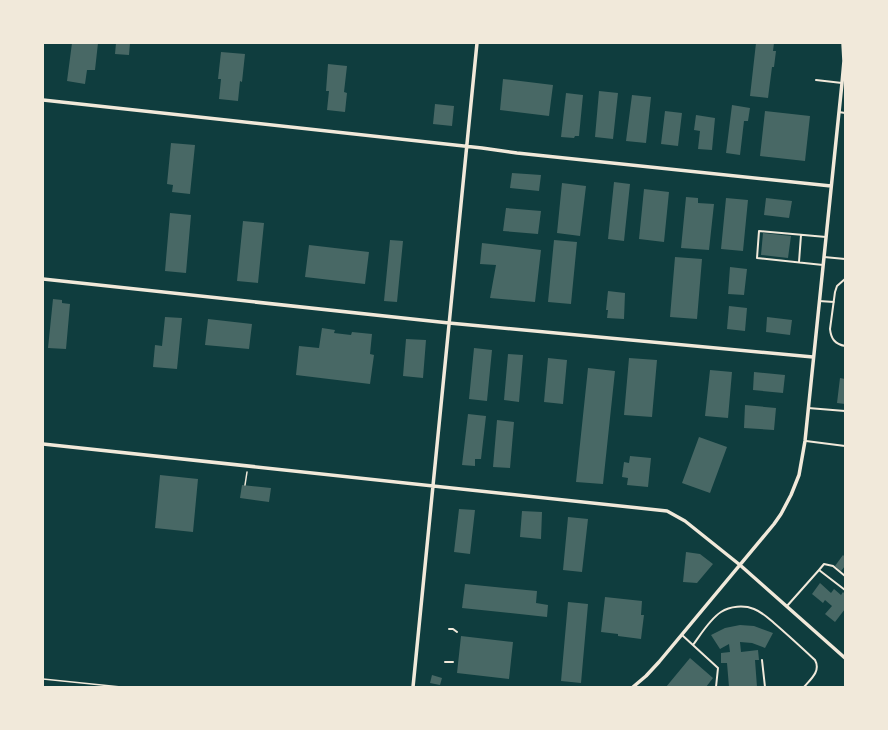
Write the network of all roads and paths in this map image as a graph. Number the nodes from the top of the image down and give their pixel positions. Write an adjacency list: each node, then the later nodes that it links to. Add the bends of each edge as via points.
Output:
1 (477, 43): 9 (street)
2 (843, 43): 3 (street)
3 (844, 76): 5 (street)
4 (816, 80): 5 (lane)
5 (842, 83): 7 (street)
6 (43, 100): 9 (street)
7 (839, 112): 8 (lane); 10 (street)
8 (845, 113)
9 (467, 147): 10 (street); 21 (street)
10 (831, 186): 12 (street)
11 (801, 235): 12 (lane); 15 (lane); 15 (lane, via 759,231 757,258)
12 (826, 237): 13 (street)
13 (824, 257): 14 (lane); 16 (street)
14 (845, 259)
15 (799, 262): 16 (lane)
16 (823, 265): 19 (street)
17 (43, 278): 21 (street)
18 (845, 279): 20 (lane, via 837,286)
19 (819, 301): 20 (lane); 23 (street)
20 (834, 302): 22 (lane, via 830,335 836,344)
21 (449, 323): 23 (street); 31 (street)
22 (845, 346)
23 (813, 357): 24 (street)
24 (808, 408): 25 (lane); 26 (street)
25 (845, 410)
26 (805, 441): 28 (lane); 32 (street, via 799,475 787,504)
27 (43, 444): 29 (street)
28 (845, 446)
29 (247, 466): 30 (path); 31 (street)
30 (245, 485)
31 (433, 486): 32 (street, via 667,511 685,521); 47 (street)
32 (740, 565): 36 (street); 39 (street)
33 (819, 570): 34 (lane, via 824,564 830,565); 35 (lane); 36 (lane)
34 (845, 576)
35 (845, 590)
36 (787, 606): 41 (street)
37 (449, 629): 38 (lane)
38 (457, 632)
39 (682, 635): 40 (lane); 48 (street)
40 (693, 645): 49 (lane, via 718,668); 51 (lane, via 714,617 721,612 741,606 754,609 816,660 816,673)
41 (845, 658)
42 (762, 660): 50 (lane)
43 (445, 662): 44 (lane)
44 (453, 662)
45 (43, 679): 46 (path)
46 (121, 687)
47 (413, 687)
48 (633, 687)
49 (716, 687)
50 (765, 687)
51 (804, 687)

